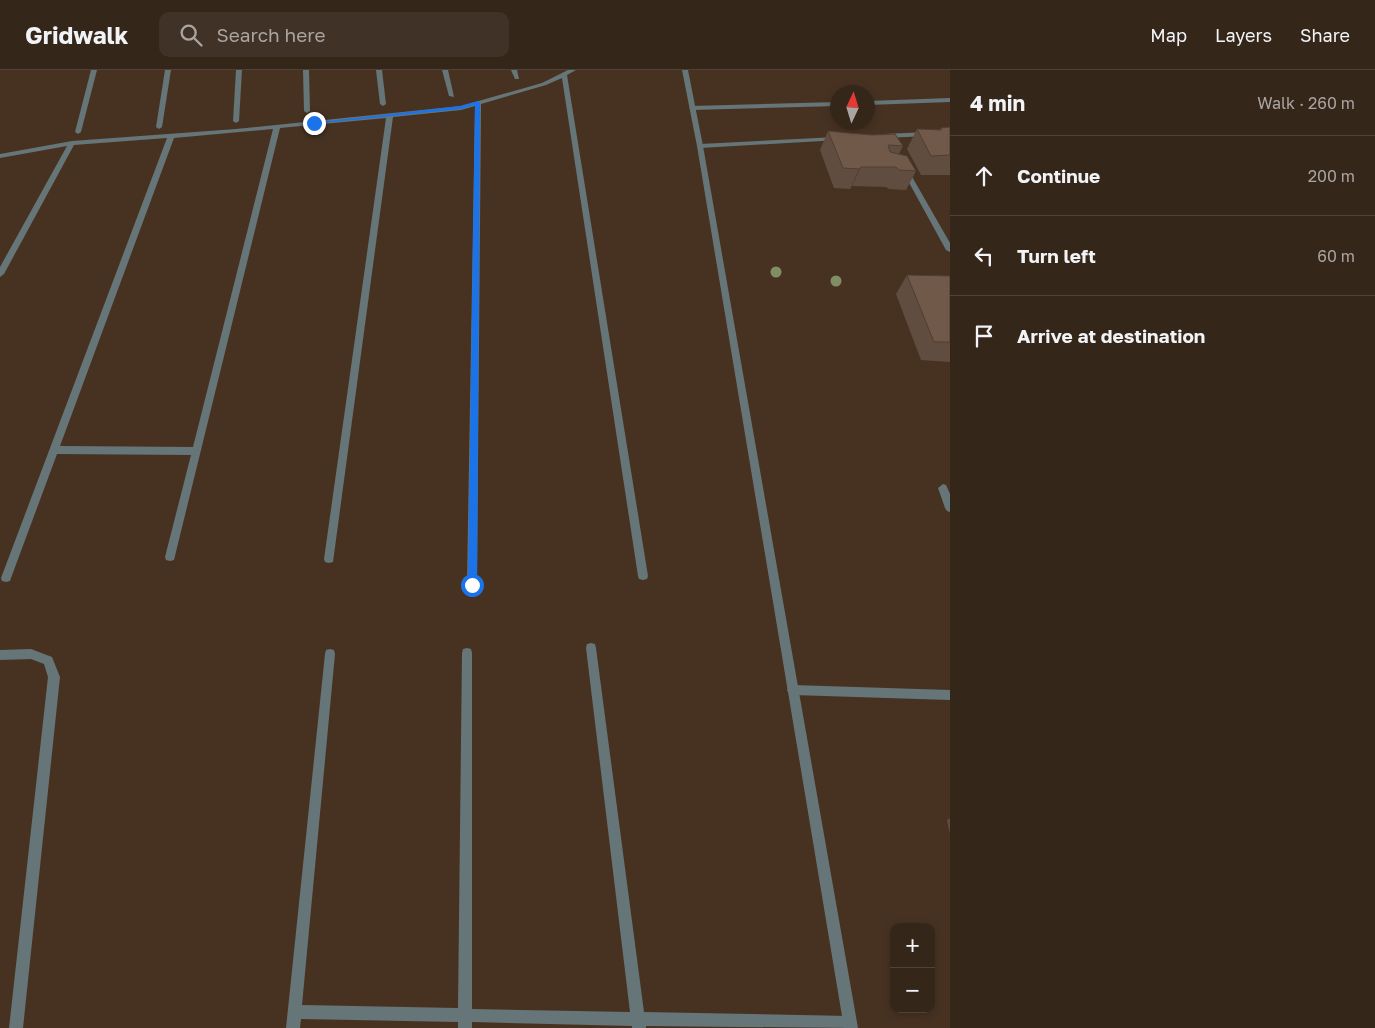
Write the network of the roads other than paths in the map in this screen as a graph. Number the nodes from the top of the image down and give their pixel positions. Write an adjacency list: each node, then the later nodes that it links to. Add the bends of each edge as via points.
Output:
1 (94, 70): 24 (street)
2 (168, 70): 22 (street)
3 (238, 70): 21 (street)
4 (306, 70): 19 (street)
5 (378, 70): 16 (street)
6 (445, 70): 12 (street)
7 (514, 70): 11 (street)
8 (573, 70): 10 (street)
9 (685, 70): 18 (street)
10 (564, 74): 14 (street, via 544,84); 43 (street)
11 (517, 78)
12 (452, 96)
13 (950, 100): 15 (street)
14 (478, 103): 20 (street, via 461,108); 45 (street)
15 (875, 103)
16 (383, 104)
17 (830, 104): 18 (street)
18 (692, 108): 32 (street)
19 (307, 111)
20 (390, 115): 23 (street); 42 (street)
21 (236, 121)
22 (159, 127)
23 (277, 127): 26 (street); 38 (street)
24 (78, 132)
25 (950, 133): 27 (street)
26 (171, 136): 30 (street); 37 (street)
27 (887, 136): 28 (street); 31 (street)
28 (877, 137)
29 (848, 138): 32 (street)
30 (72, 143): 33 (street); 36 (street)
31 (892, 145)
32 (700, 146): 50 (street)
33 (0, 156)
34 (901, 162): 35 (street)
35 (950, 250)
36 (0, 274)
37 (54, 450): 38 (street); 44 (street)
38 (196, 451): 41 (street)
39 (943, 488): 40 (street)
40 (950, 508)
41 (170, 557)
42 (329, 559)
43 (644, 576)
44 (6, 578)
45 (472, 585)
46 (592, 648): 54 (street)
47 (467, 653): 53 (street)
48 (330, 654): 52 (street)
49 (0, 655): 56 (street, via 31,654 48,661 54,677)
50 (793, 690): 51 (street); 55 (street)
51 (950, 695)
52 (295, 1012): 53 (street); 57 (street)
53 (465, 1022): 54 (street)
54 (638, 1023): 55 (street)
55 (850, 1025)
56 (16, 1028)
57 (293, 1028)

